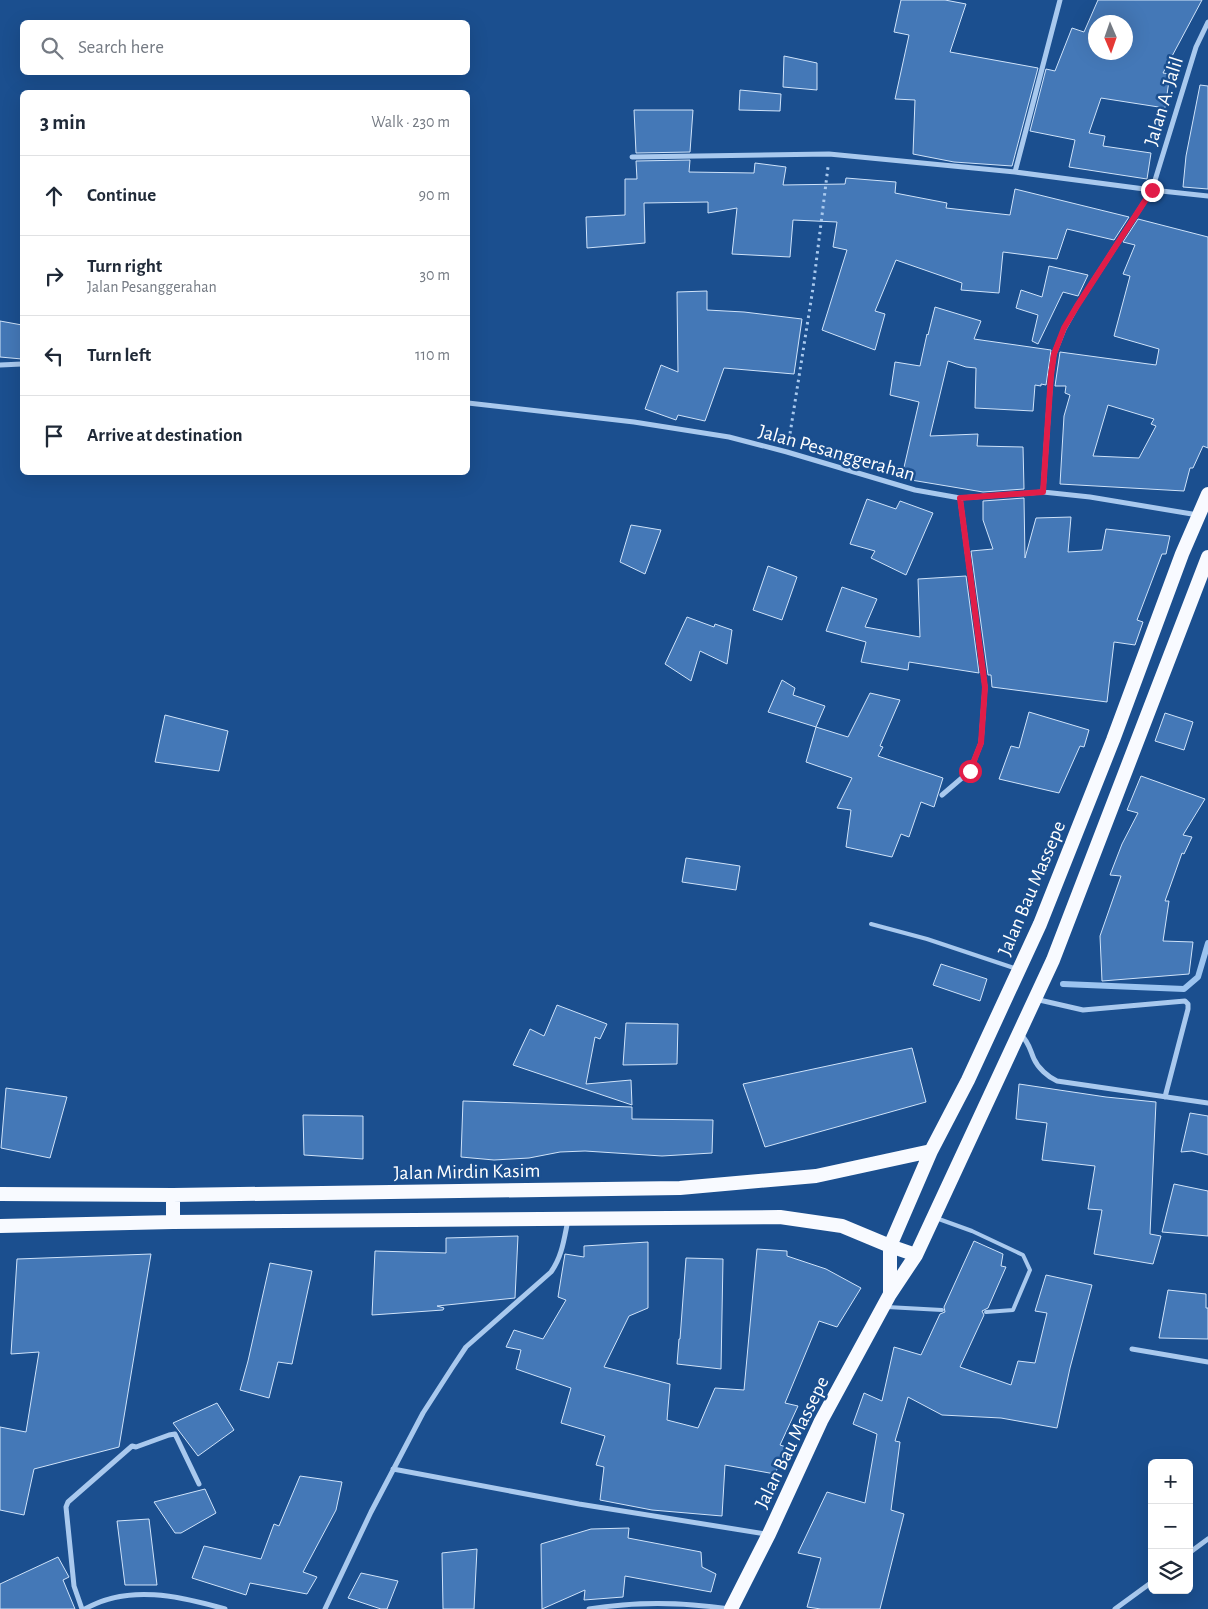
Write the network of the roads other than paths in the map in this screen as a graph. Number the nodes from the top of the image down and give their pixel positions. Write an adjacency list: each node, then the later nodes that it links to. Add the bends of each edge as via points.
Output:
1 (1060, 0): 4 (street)
2 (1208, 22): 5 (street, Jalan A. Jalil, via 1196,47)
3 (632, 157): 4 (street, via 829,154)
4 (1015, 172): 5 (street)
5 (1152, 190): 6 (street); 10 (street, Jalan A. Jalil, via 1077,306 1054,354)
6 (1208, 196)
7 (20, 364): 8 (street)
8 (0, 365)
9 (470, 403): 12 (street, Jalan Pesanggerahan, via 729,437 915,490)
10 (1043, 492): 12 (street, Jalan Pesanggerahan); 13 (street, Jalan Pesanggerahan)
11 (1208, 494): 13 (highway, Jalan Bau Massepe)
12 (960, 498): 15 (street, via 985,687 981,743 970,771)
13 (1198, 516): 17 (highway, Jalan Bau Massepe, via 1113,740)
14 (1208, 557): 18 (highway, Jalan Bau Massepe, via 1078,898)
15 (942, 795)
16 (871, 924): 17 (lane)
17 (1019, 969): 22 (highway, Jalan Bau Massepe)
18 (1034, 999): 19 (highway, Jalan Bau Massepe); 20 (street, via 1082,1010 1185,1000 1188,1009)
19 (1018, 1033): 20 (street, via 1027,1040 1035,1061 1057,1081); 25 (highway, Jalan Bau Massepe)
20 (1165, 1097): 21 (street)
21 (1208, 1103)
22 (931, 1151): 24 (highway, Jalan Mirdin Kasim, via 816,1176 680,1188); 29 (highway, Jalan Bau Massepe)
23 (0, 1194): 24 (highway, Jalan Mirdin Kasim)
24 (173, 1195): 27 (highway)
25 (933, 1217): 30 (highway, Jalan Bau Massepe); 34 (lane, via 1023,1255 1030,1270 1013,1310)
26 (568, 1220): 27 (highway); 29 (highway, via 780,1217 842,1226); 37 (street, via 557,1264 466,1347 423,1413)
27 (172, 1222): 28 (highway)
28 (0, 1226)
29 (890, 1246): 30 (highway); 31 (highway, Jalan Bau Massepe)
30 (916, 1254): 31 (highway, Jalan Bau Massepe)
31 (890, 1294): 32 (highway, Jalan Bau Massepe)
32 (883, 1307): 33 (lane); 39 (highway, Jalan Bau Massepe, via 821,1421)
33 (942, 1310)
34 (986, 1312)
35 (1132, 1349): 36 (street)
36 (1208, 1362)
37 (394, 1469): 39 (street, via 579,1504); 45 (street)
38 (199, 1484): 43 (street, via 175,1434 132,1446 68,1502 74,1586)
39 (769, 1534): 47 (highway, Jalan Bau Massepe)
40 (1208, 1539): 41 (street)
41 (1193, 1550)
42 (1148, 1585): 48 (street)
43 (83, 1609): 44 (street, via 114,1597 158,1594)
44 (225, 1609)
45 (325, 1609)
46 (589, 1609): 47 (street, via 657,1602)
47 (731, 1609)
48 (1115, 1609)

